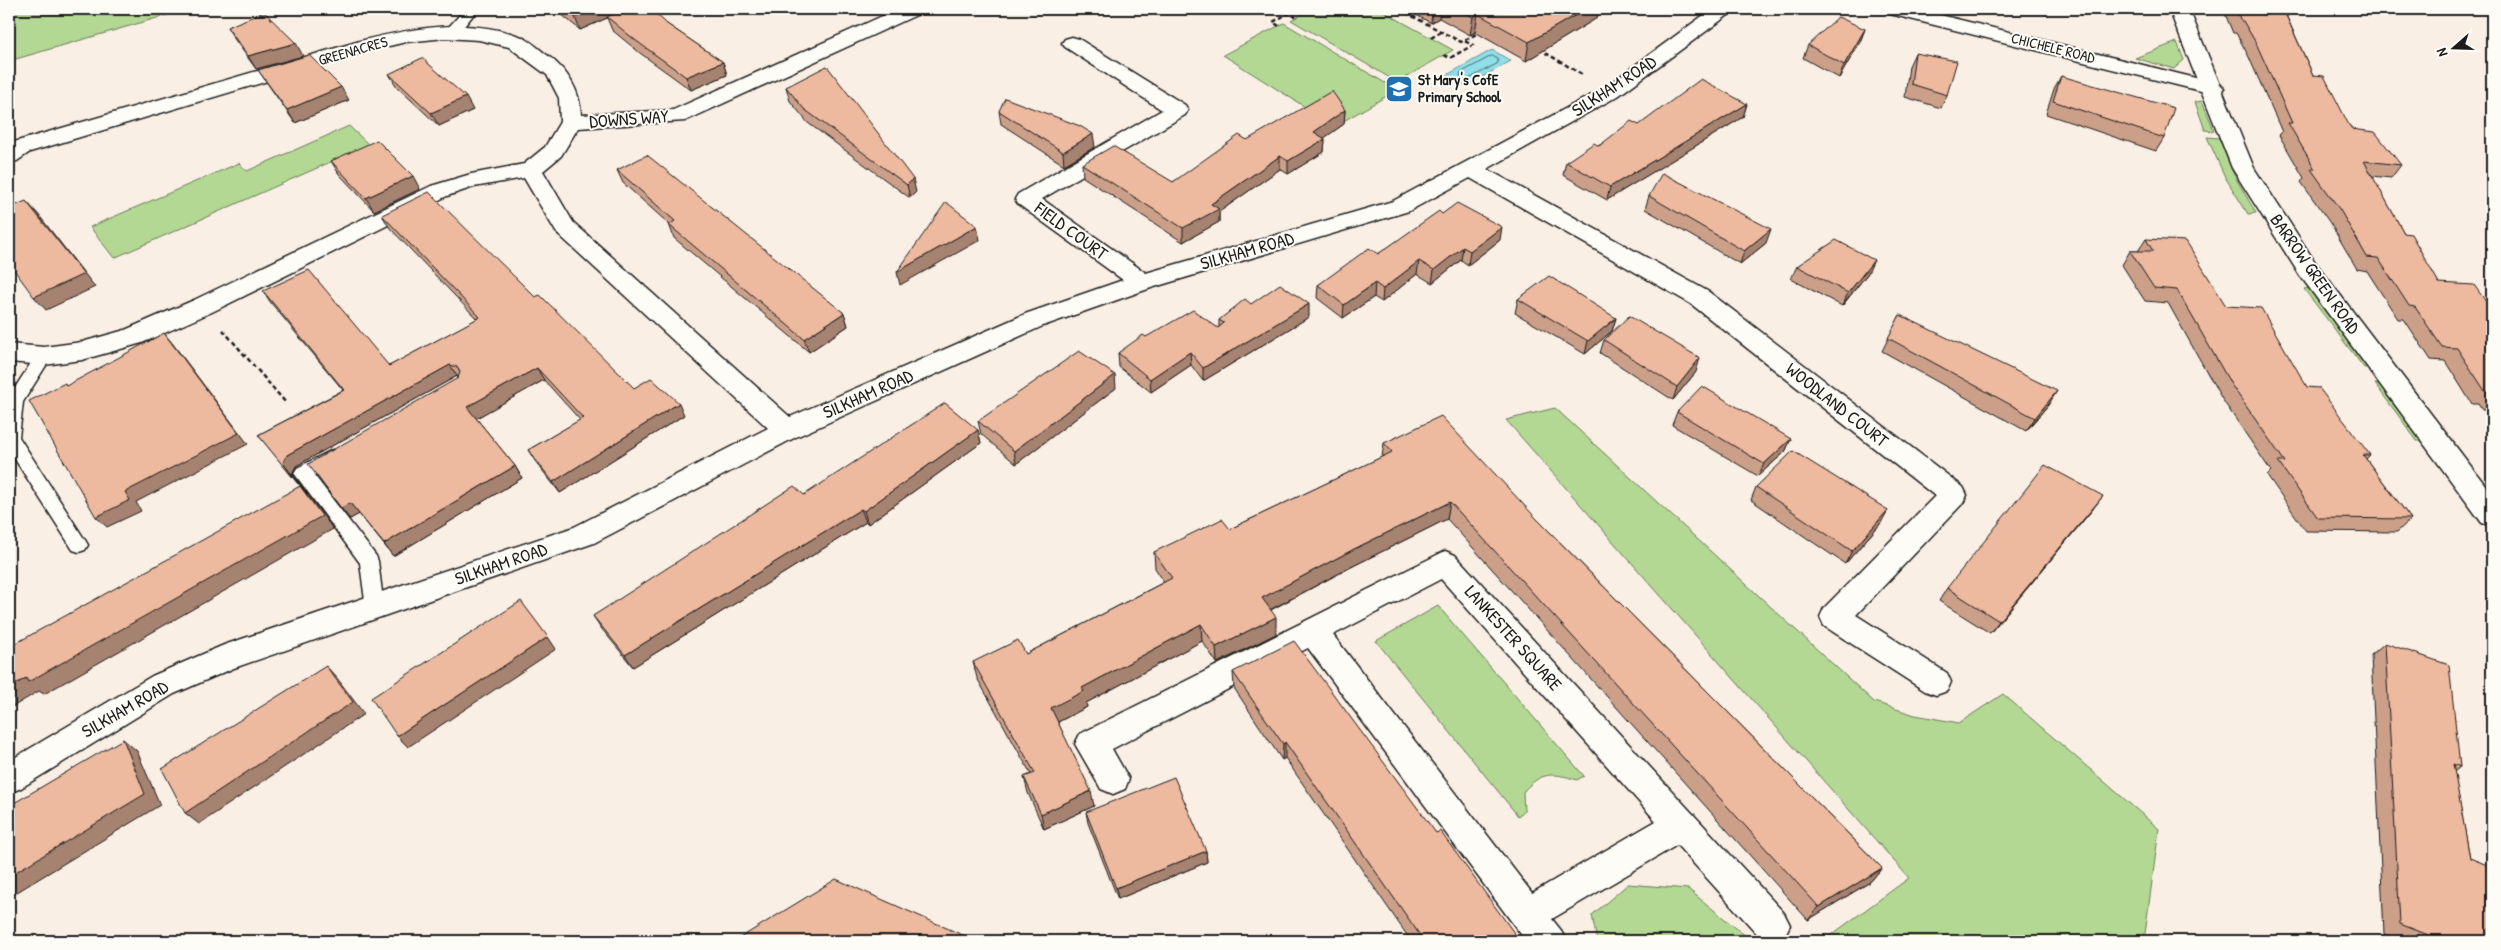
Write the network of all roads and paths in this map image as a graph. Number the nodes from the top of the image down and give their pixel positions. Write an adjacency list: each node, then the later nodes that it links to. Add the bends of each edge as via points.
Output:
1 (472, 9): 10 (lane)
2 (914, 9): 19 (street, DOWNS WAY, via 677,116)
3 (1399, 9): 11 (path)
4 (1724, 9): 18 (street, SILKHAM ROAD)
5 (1893, 9): 17 (street, CHICHELE ROAD)
6 (2179, 9): 17 (street, BARROW GREEN ROAD)
7 (1296, 17): 8 (path, via 1289,13 1272,22)
8 (1279, 26)
9 (1481, 31): 13 (path)
10 (452, 32): 19 (street, GREENACRES, via 516,42 554,70 570,98); 20 (street, GREENACRES, via 406,36 367,46 22,147)
11 (1442, 32): 12 (path); 13 (path, via 1461,42)
12 (1431, 38)
13 (1464, 40): 16 (path, via 1473,45 1450,58)
14 (1072, 43): 23 (street, FIELD COURT, via 1177,110 1026,199)
15 (1532, 45): 18 (path)
16 (1444, 55)
17 (2213, 88): 30 (street, BARROW GREEN ROAD, via 2243,168 2307,268)
18 (1611, 92): 21 (street, SILKHAM ROAD)
19 (571, 122): 22 (street, DOWNS WAY, via 553,151)
20 (9, 156)
21 (1471, 169): 23 (street, SILKHAM ROAD, via 1400,206); 34 (street, WOODLAND COURT, via 1700,298 1953,495 1835,617)
22 (531, 170): 24 (street, via 471,181 439,192); 28 (street, via 564,227)
23 (1142, 282): 28 (street, SILKHAM ROAD, via 1034,320)
24 (203, 306): 26 (street, via 133,337 82,351); 27 (path)
25 (9, 353): 26 (street)
26 (44, 356): 31 (lane, via 15,401 10,438)
27 (286, 403)
28 (788, 430): 32 (street, SILKHAM ROAD, via 584,535)
29 (346, 448): 32 (lane, via 304,473 369,562)
30 (2492, 515)
31 (79, 545)
32 (375, 608): 35 (street, SILKHAM ROAD, via 224,658 163,685)
33 (1313, 631): 36 (street, LANKESTER SQUARE, via 1091,744); 37 (street, LANKESTER SQUARE, via 1445,563); 38 (street)
34 (1936, 682)
35 (9, 778)
36 (1113, 779)
37 (1682, 824): 38 (street); 39 (street, LANKESTER SQUARE)
38 (1528, 914): 40 (street)
39 (1772, 925)
40 (1548, 941)

